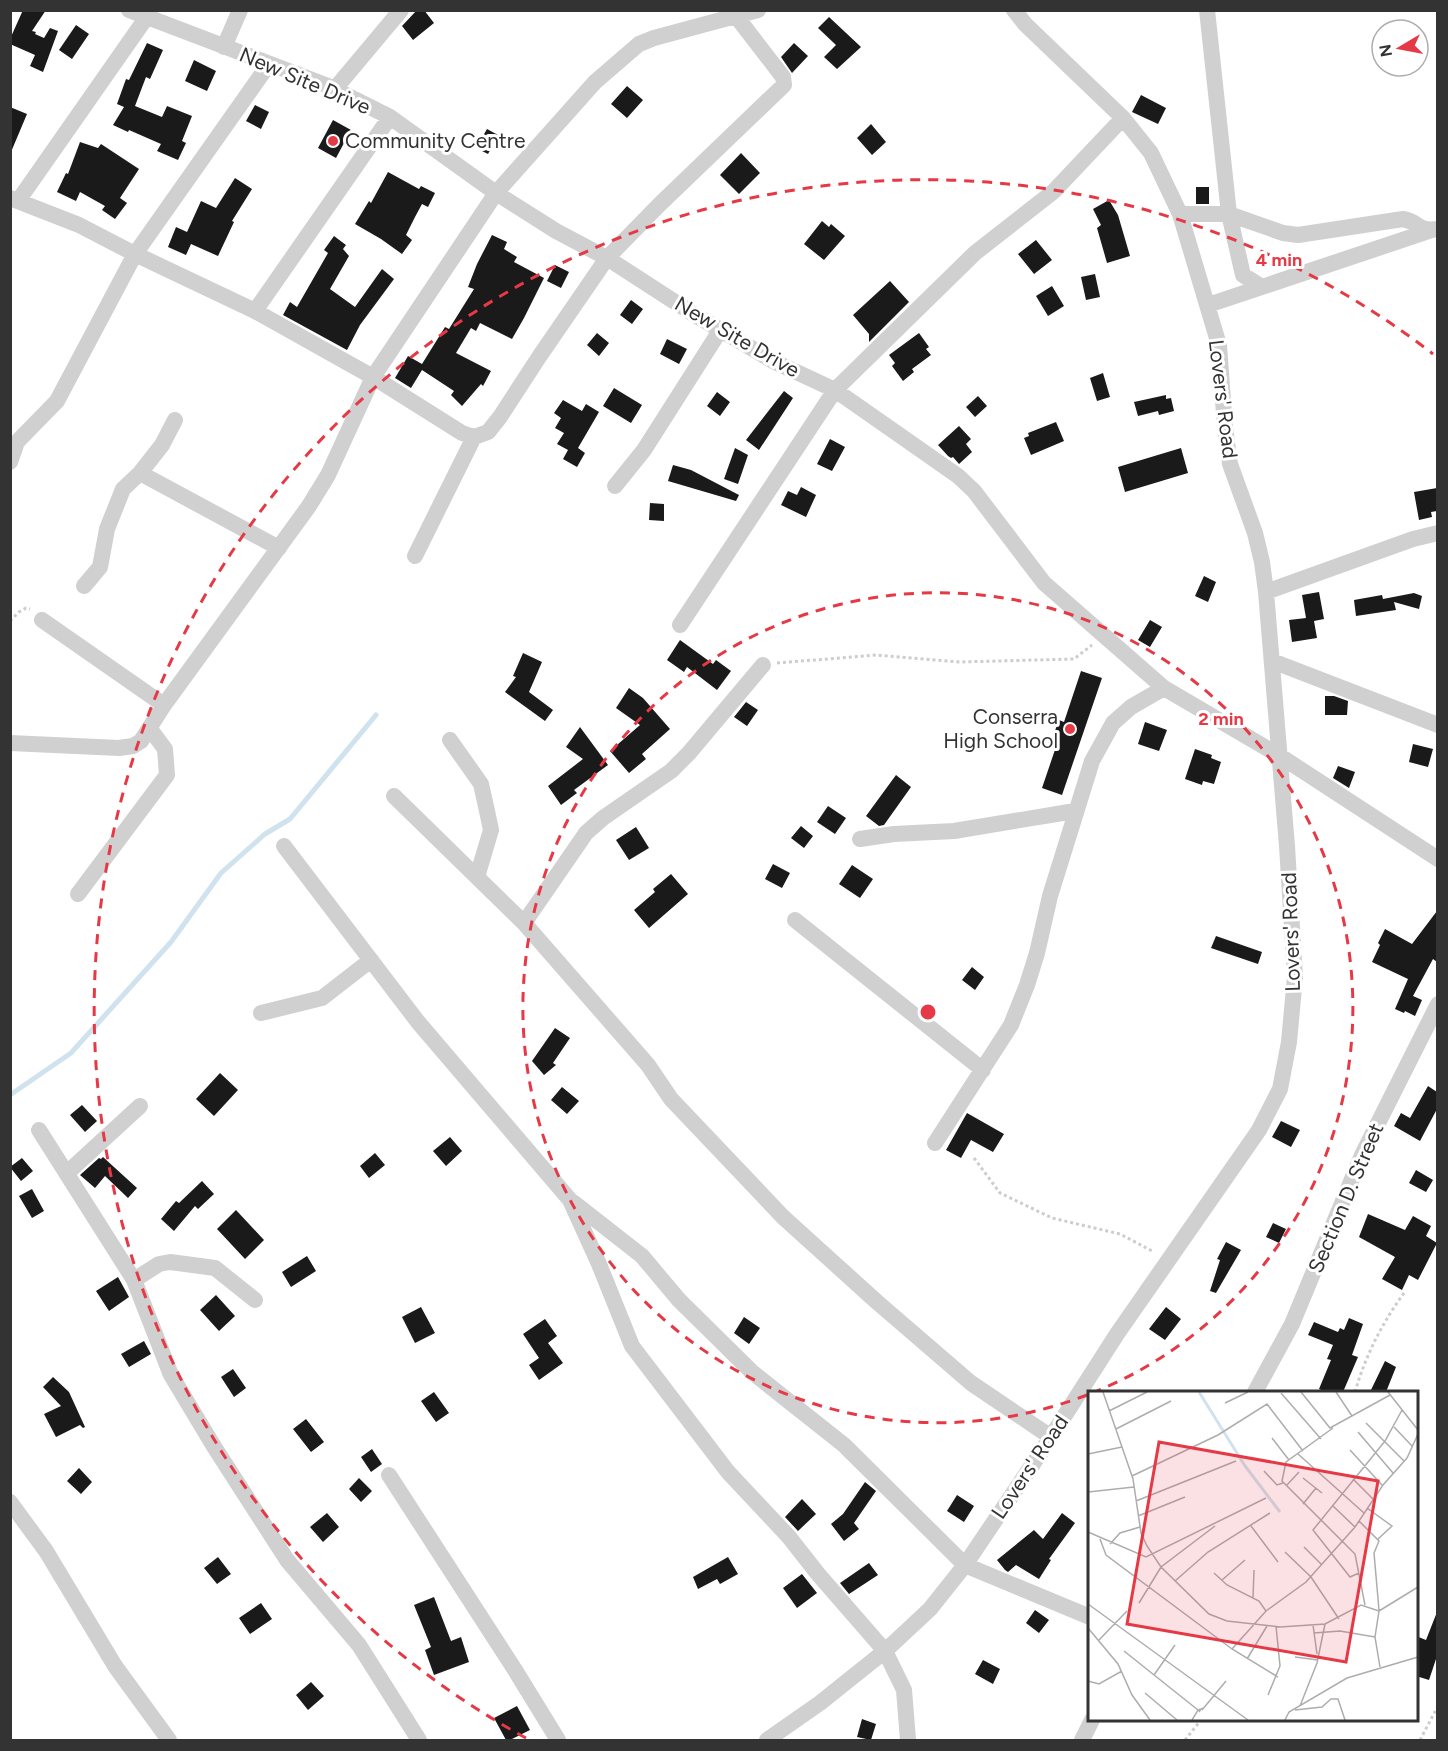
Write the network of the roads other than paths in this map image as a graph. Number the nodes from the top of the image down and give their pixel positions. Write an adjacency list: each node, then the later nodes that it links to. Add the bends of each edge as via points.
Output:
1 (129, 10): 8 (street, New Site Drive)
2 (240, 10): 9 (street)
3 (401, 10): 11 (street)
4 (759, 10): 7 (street)
5 (1014, 10): 13 (street, Lovers' Road)
6 (1207, 10): 17 (street)
7 (736, 16): 14 (street, via 639,44 595,81); 20 (street, via 783,77 784,85)
8 (146, 18): 9 (street, New Site Drive); 15 (street)
9 (224, 47): 10 (street, New Site Drive)
10 (269, 64): 11 (street, New Site Drive); 19 (street)
11 (334, 90): 12 (street, New Site Drive)
12 (390, 117): 14 (street, New Site Drive); 23 (street)
13 (1123, 118): 16 (street, Lovers' Road, via 1151,153); 26 (street, via 1053,192 975,253)
14 (496, 193): 20 (street, New Site Drive); 25 (street)
15 (14, 199): 19 (street, via 79,225)
16 (1180, 214): 17 (street); 22 (street, Lovers' Road)
17 (1228, 214): 18 (street, via 1298,235 1403,219 1421,229); 21 (street, via 1243,275)
18 (1436, 229): 21 (street)
19 (135, 254): 23 (street); 29 (street, via 57,401 17,442)
20 (607, 258): 24 (street, New Site Drive); 28 (street, via 500,417 488,432)
21 (1262, 287): 22 (street)
22 (1208, 305): 36 (street, Lovers' Road, via 1219,345 1230,464 1255,533)
23 (255, 311): 25 (street)
24 (721, 329): 26 (street, New Site Drive, via 775,362); 31 (street, via 644,450)
25 (373, 377): 28 (street); 33 (street, via 328,475)
26 (835, 390): 38 (street); 41 (street, New Site Drive, via 958,476 974,491 1044,583)
27 (175, 420): 30 (street)
28 (474, 437): 34 (street)
29 (10, 462)
30 (140, 473): 33 (street); 35 (street, via 123,489 107,529 100,567)
31 (615, 486)
32 (1437, 533): 36 (street)
33 (279, 548): 42 (street)
34 (415, 556)
35 (84, 586)
36 (1266, 592): 39 (street, Lovers' Road)
37 (42, 620): 42 (street)
38 (680, 625)
39 (1272, 662): 43 (street); 47 (street, Lovers' Road)
40 (763, 665): 56 (street, via 671,771 586,833)
41 (1164, 688): 47 (street, New Site Drive); 49 (street, via 1131,707 1113,723 1092,761)
42 (164, 705): 44 (street)
43 (1437, 724)
44 (150, 729): 46 (street, via 141,741 120,748); 54 (street, via 165,749 167,775)
45 (450, 740): 53 (street, via 481,784 488,812 491,830)
46 (10, 743)
47 (1280, 756): 52 (street, New Site Drive); 69 (street, Lovers' Road, via 1295,977 1280,1089 1259,1130 1117,1334)
48 (394, 796): 53 (street)
49 (1075, 811): 50 (street, via 954,831); 60 (street, via 1027,985 1011,1025)
50 (860, 838)
51 (284, 846): 57 (street)
52 (1437, 859)
53 (477, 877): 56 (street)
54 (78, 894)
55 (795, 920): 60 (street)
56 (524, 922): 69 (street, via 648,1065 671,1099 783,1217 971,1383)
57 (371, 960): 59 (street, via 322,998); 65 (street, via 418,1022)
58 (1437, 1004): 68 (street, Section D. Street, via 1362,1155 1292,1324)
59 (261, 1012)
60 (983, 1070): 63 (street)
61 (140, 1106): 64 (street)
62 (39, 1130): 64 (street)
63 (935, 1143)
64 (67, 1173): 66 (street)
65 (570, 1200): 72 (street, via 642,1256 752,1372 844,1445); 74 (street, via 632,1346 728,1473)
66 (134, 1280): 67 (street, via 159,1264 170,1262 216,1268); 77 (street, via 171,1376 213,1446 288,1560 359,1646)
67 (255, 1300)
68 (1256, 1391)
69 (1051, 1437): 72 (street, Lovers' Road)
70 (389, 1475): 78 (street)
71 (10, 1502): 76 (street, via 46,1551 115,1666)
72 (965, 1565): 73 (street); 74 (street, Lovers' Road, via 930,1610)
73 (1088, 1617)
74 (885, 1651): 79 (street, Lovers' Road); 80 (street, via 904,1690)
75 (1091, 1721): 81 (street)
76 (169, 1740)
77 (419, 1740)
78 (558, 1740)
79 (767, 1740)
80 (908, 1740)
81 (1082, 1740)

